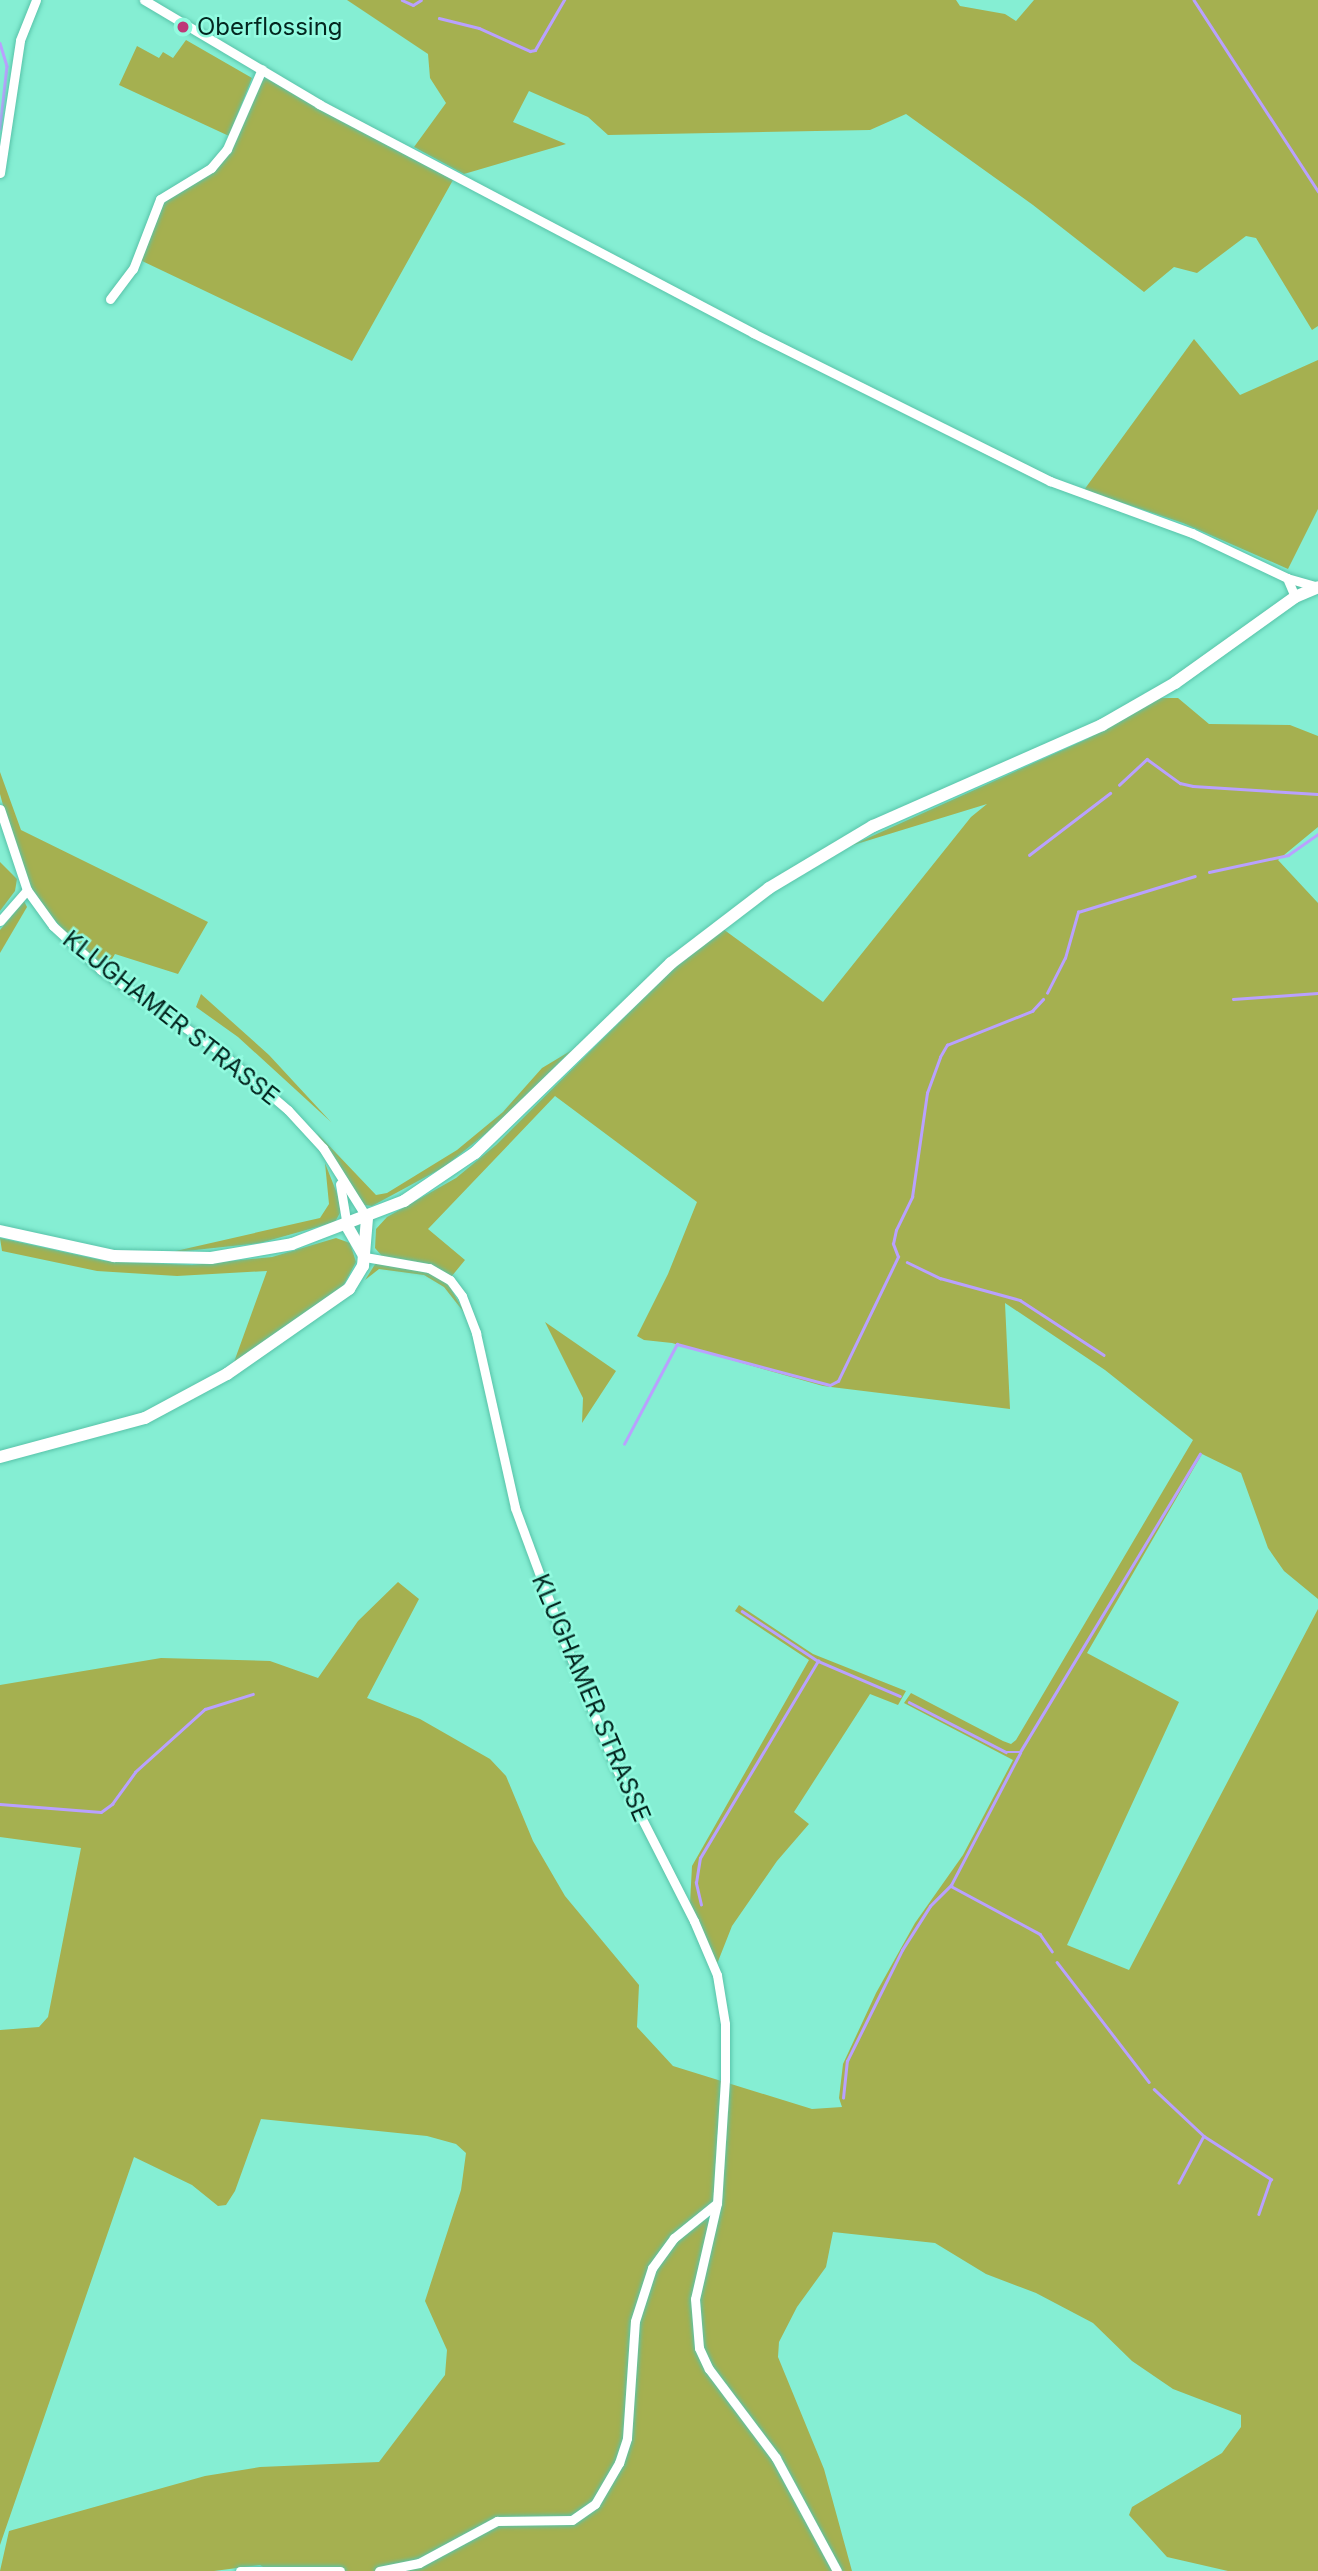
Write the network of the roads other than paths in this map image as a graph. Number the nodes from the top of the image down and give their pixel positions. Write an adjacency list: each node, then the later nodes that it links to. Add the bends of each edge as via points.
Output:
1 (36, 0): 4 (street, via 20,40)
2 (144, 0): 3 (street)
3 (262, 69): 5 (street, via 227,149 211,168 160,199 133,269); 6 (street, via 753,333 1050,481 1192,533)
4 (0, 173)
5 (110, 299)
6 (1287, 578): 7 (street); 8 (street)
7 (1318, 587): 8 (main road)
8 (1295, 597): 13 (main road, via 1134,708 1059,746 873,826 769,888 671,963 475,1153 404,1201)
9 (0, 809): 10 (street, KLUGHAMER STRASSE)
10 (27, 890): 11 (street); 12 (street, KLUGHAMER STRASSE, via 53,926 101,971 218,1050 280,1102 314,1137)
11 (0, 921)
12 (340, 1182): 13 (street, KLUGHAMER STRASSE); 14 (street, KLUGHAMER STRASSE)
13 (367, 1218): 14 (main road); 16 (main road)
14 (347, 1226): 15 (main road, via 266,1250 179,1259 84,1252); 16 (main road)
15 (0, 1231)
16 (365, 1257): 17 (main road, via 355,1281 335,1303 195,1393 121,1427); 18 (street, KLUGHAMER STRASSE, via 429,1268 450,1280 462,1297 476,1333 515,1508 565,1643 620,1777 707,1948 725,2024)
17 (0, 1457)
18 (717, 2203): 21 (street, via 674,2238 652,2268 635,2321 627,2438 619,2463 595,2504 572,2520 497,2521 419,2563); 22 (street, KLUGHAMER STRASSE, via 695,2299 703,2359 776,2458)
19 (240, 2571): 20 (street)
20 (340, 2571)
21 (379, 2571)
22 (837, 2571)

